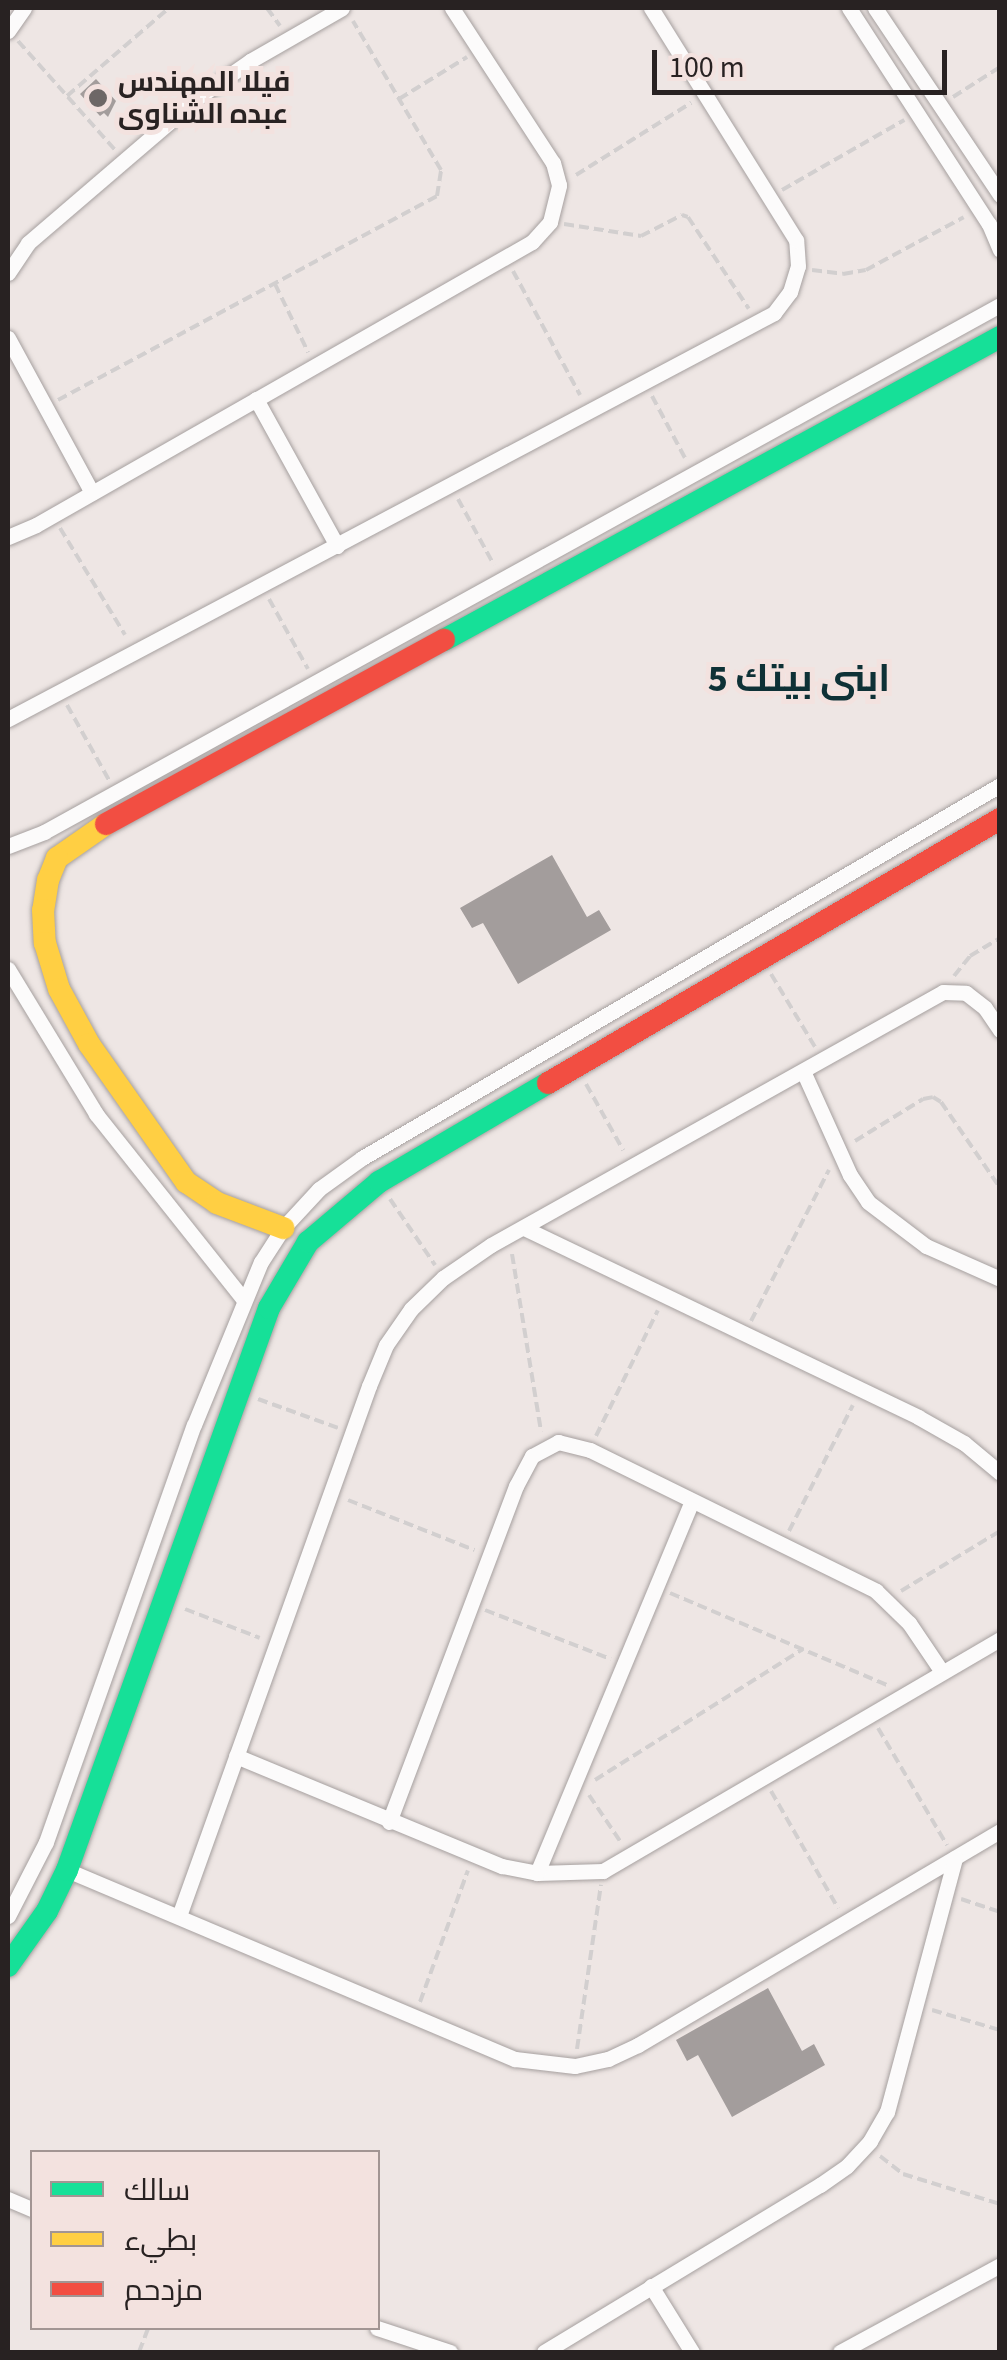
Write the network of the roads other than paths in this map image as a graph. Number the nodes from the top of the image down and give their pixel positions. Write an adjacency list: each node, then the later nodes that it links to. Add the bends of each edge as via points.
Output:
1 (24, 8): 7 (street)
2 (343, 8): 11 (street, via 224,78 28,244)
3 (452, 8): 15 (street, via 553,164 559,185 550,222 532,242)
4 (651, 8): 20 (street, via 796,240 790,292 758,322)
5 (849, 8): 9 (street, via 979,209)
6 (875, 8): 8 (street)
7 (8, 31)
8 (1000, 196)
9 (994, 221): 10 (street)
10 (1000, 250)
11 (8, 273)
12 (1000, 305): 16 (street)
13 (1000, 337): 17 (street)
14 (8, 338): 18 (street)
15 (256, 399): 18 (street); 20 (street)
16 (774, 428): 17 (street); 24 (street)
17 (788, 452): 26 (street)
18 (92, 494): 19 (street)
19 (8, 536)
20 (337, 546): 21 (street)
21 (8, 719)
22 (1000, 784): 32 (street, via 362,1158 319,1189)
23 (1000, 819): 44 (street, via 378,1182 308,1242 284,1276 239,1392)
24 (57, 825): 25 (street); 26 (street)
25 (8, 846)
26 (68, 847): 28 (street, via 48,880 43,910)
27 (8, 968): 29 (street)
28 (59, 990): 29 (street); 32 (street, via 122,1096 186,1182 217,1203)
29 (30, 1009): 35 (street, via 96,1114)
30 (1000, 1030): 31 (street, via 966,992 943,992)
31 (803, 1071): 33 (street); 34 (street, via 868,1202 926,1246)
32 (283, 1228): 35 (street)
33 (524, 1228): 36 (street, via 941,1429); 40 (street, via 443,1278 386,1345)
34 (1000, 1279)
35 (244, 1300): 46 (street, via 46,1842)
36 (1000, 1473)
37 (692, 1500): 39 (street, via 888,1599); 41 (street, via 590,1450 558,1442 532,1456); 45 (street)
38 (1000, 1638): 39 (street)
39 (942, 1672): 45 (street, via 603,1871)
40 (236, 1756): 41 (street); 47 (street)
41 (390, 1822): 45 (street)
42 (1000, 1831): 43 (street)
43 (955, 1858): 47 (street, via 638,2045 575,2066 515,2058); 50 (street, via 887,2112 870,2141 820,2185)
44 (67, 1870): 47 (street); 48 (street)
45 (538, 1873)
46 (8, 1916)
47 (179, 1916)
48 (8, 1966)
49 (1000, 2265): 55 (street)
50 (651, 2286): 53 (street); 54 (street)
51 (380, 2329): 52 (street)
52 (450, 2352)
53 (544, 2352)
54 (692, 2352)
55 (840, 2352)

